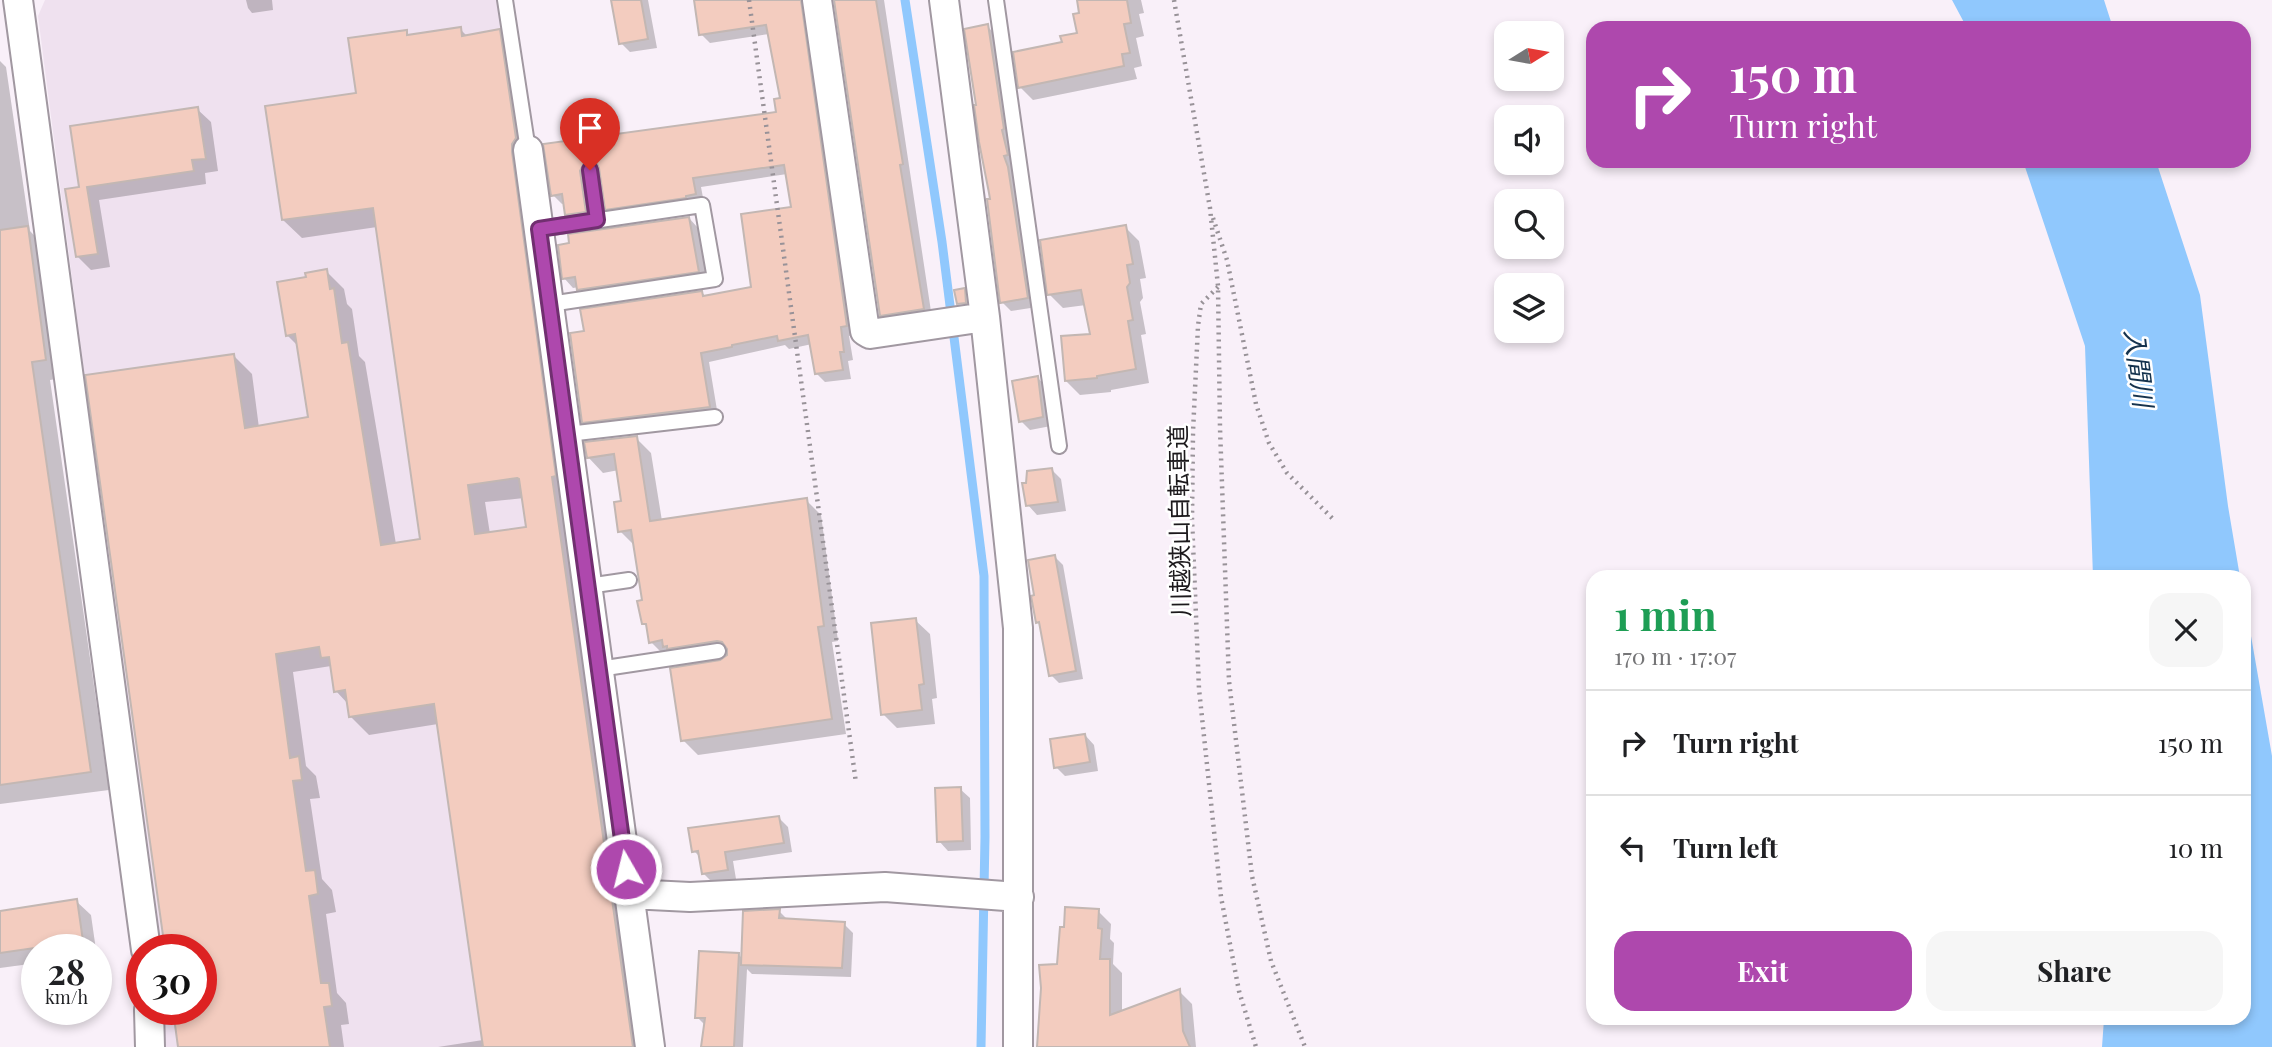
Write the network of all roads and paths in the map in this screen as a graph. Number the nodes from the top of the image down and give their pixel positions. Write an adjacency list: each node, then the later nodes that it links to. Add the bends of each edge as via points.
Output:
1 (18, 0): 27 (street)
2 (505, 0): 8 (lane)
3 (749, 0): 24 (path)
4 (817, 0): 15 (street, via 865,331 870,334)
5 (944, 0): 15 (street)
6 (996, 0): 18 (lane)
7 (1174, 0): 10 (path)
8 (528, 150): 12 (street)
9 (590, 170): 11 (lane)
10 (1210, 208): 13 (path); 19 (path, via 1227,260 1255,404 1269,443 1287,473)
11 (597, 220): 12 (lane); 14 (lane, via 702,205 715,279)
12 (539, 229): 14 (street)
13 (1218, 286): 32 (path, 川越狭山自転車道, via 1202,304 1198,326 1192,519 1199,689 1221,897 1239,991); 33 (path, via 1229,681 1252,876 1271,961)
14 (550, 304): 17 (street)
15 (985, 317): 26 (street, via 1018,628)
16 (715, 416): 17 (lane)
17 (568, 434): 21 (street)
18 (1059, 446)
19 (1335, 521)
20 (629, 580): 21 (lane)
21 (588, 586): 23 (street)
22 (718, 651): 23 (lane)
23 (599, 669): 25 (street)
24 (856, 783)
25 (630, 894): 26 (street, via 690,897 885,887); 30 (street)
26 (1019, 897): 31 (street)
27 (144, 934)
28 (149, 1025): 29 (street)
29 (150, 1047)
30 (650, 1047)
31 (1018, 1047)
32 (1256, 1047)
33 (1305, 1047)

